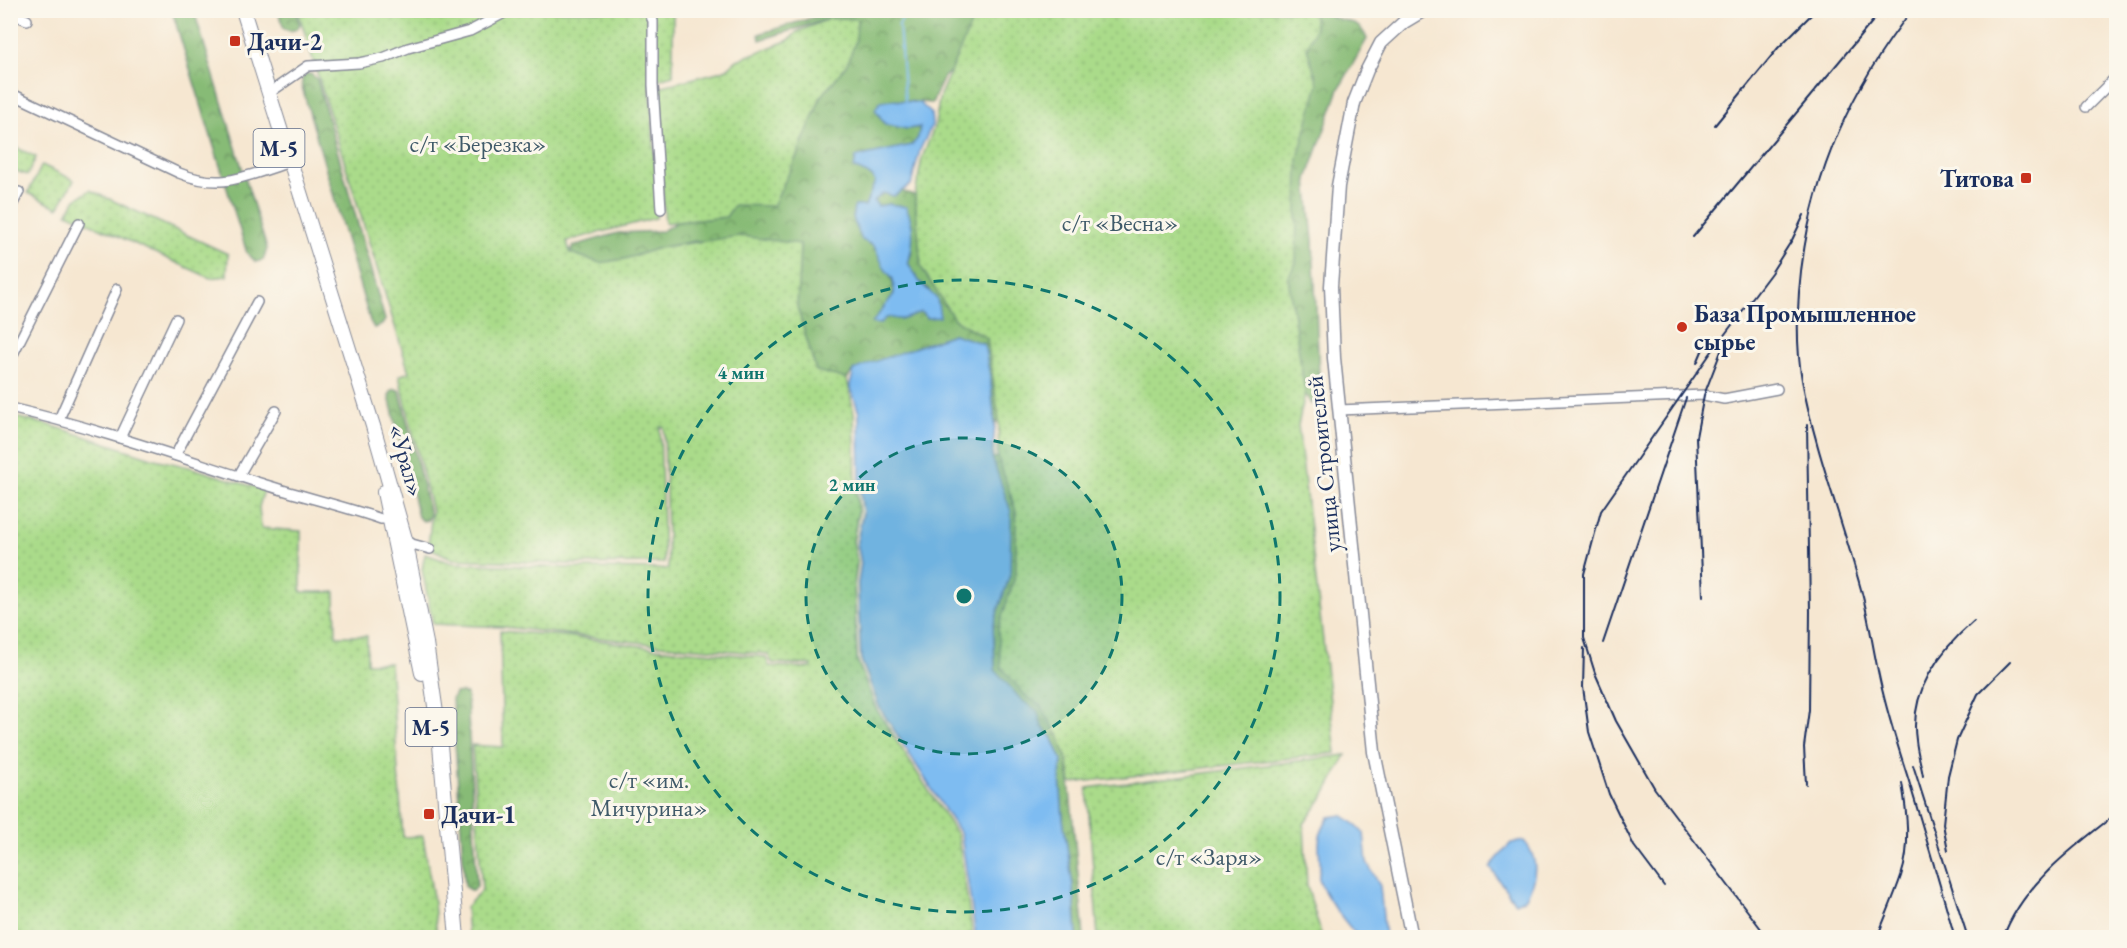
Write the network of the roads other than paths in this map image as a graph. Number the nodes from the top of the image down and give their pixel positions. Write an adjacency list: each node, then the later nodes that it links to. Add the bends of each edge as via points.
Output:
1 (236, 10): 12 (highway, «Урал» / М-5)
2 (243, 10): 10 (highway, «Урал» / М-5)
3 (510, 10): 10 (street, via 470,31 383,58 308,66)
4 (648, 10): 15 (street, via 653,21)
5 (1424, 10): 23 (main road, улица Строителей, via 1381,44 1354,104 1347,134 1338,186 1331,286)
6 (10, 13): 7 (street)
7 (27, 20)
8 (2116, 77): 11 (street)
9 (10, 93): 12 (street, via 200,181 227,181)
10 (269, 93): 29 (highway, «Урал» / М-5, via 351,353)
11 (2086, 106)
12 (284, 164): 29 (highway, «Урал» / М-5, via 356,390 385,495)
13 (19, 192): 14 (street)
14 (10, 209)
15 (661, 209)
16 (79, 223): 20 (street)
17 (117, 289): 25 (street)
18 (257, 302): 27 (street)
19 (176, 318): 26 (street)
20 (10, 360)
21 (1778, 389): 23 (street, via 1724,399 1704,395)
22 (10, 408): 25 (street)
23 (1339, 410): 34 (main road, улица Строителей, via 1374,752)
24 (276, 411): 28 (street)
25 (59, 419): 26 (street)
26 (120, 438): 27 (street)
27 (176, 454): 28 (street)
28 (239, 476): 29 (street)
29 (385, 518): 30 (highway, «Урал» / М-5); 30 (street)
30 (406, 544): 31 (street); 32 (highway, «Урал» / М-5, via 432,735); 33 (highway, «Урал» / М-5, via 426,643 438,734)
31 (430, 549)
32 (450, 938)
33 (457, 938)
34 (1412, 938)

